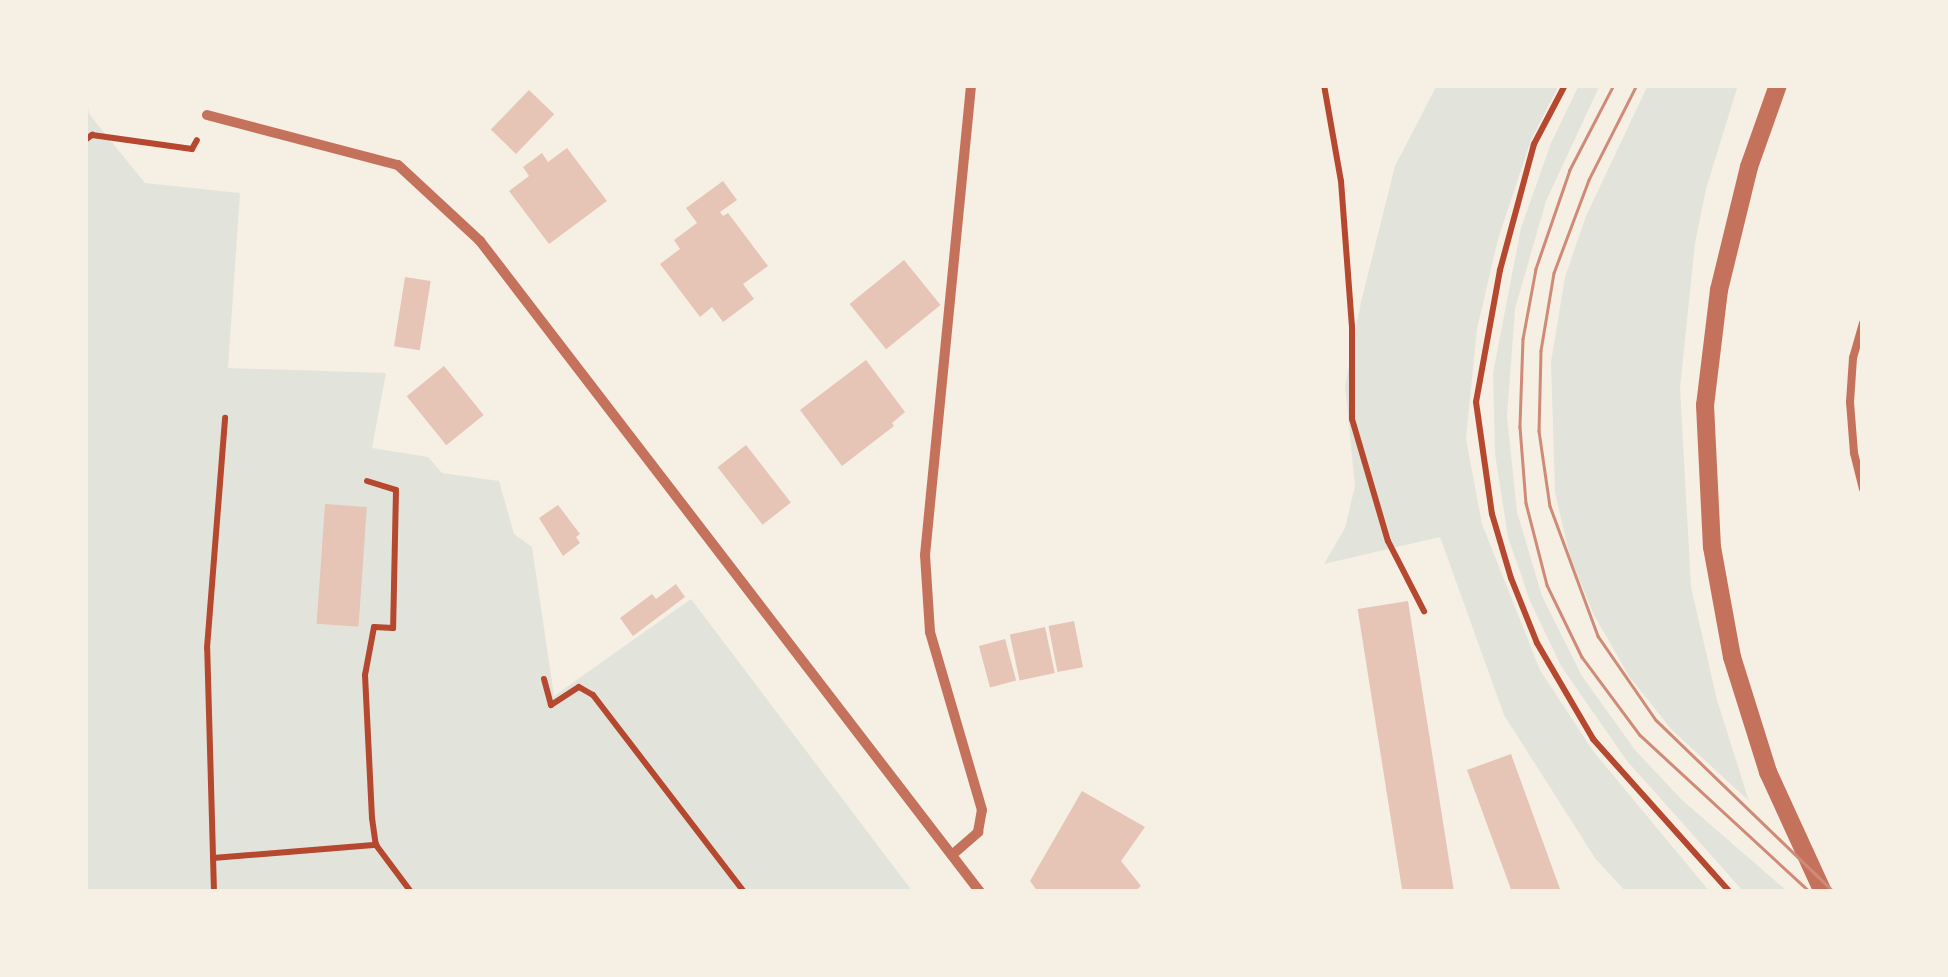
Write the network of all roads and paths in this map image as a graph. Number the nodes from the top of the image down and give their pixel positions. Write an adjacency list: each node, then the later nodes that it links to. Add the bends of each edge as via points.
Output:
1 (972, 85): 14 (street, via 925,555 930,632 982,810 978,832)
2 (1324, 85): 11 (path, via 1343,199 1352,419 1388,541)
3 (1565, 85): 20 (path, via 1534,144 1500,270 1476,402 1492,514 1537,643 1593,739)
4 (1778, 85): 21 (street, via 1749,167 1720,290 1705,404 1712,547 1732,657 1768,772)
5 (207, 116): 6 (path, via 192,149); 14 (street, via 398,166 480,241)
6 (89, 137)
7 (1863, 323): 10 (lane, via 1852,358 1850,402)
8 (225, 418): 15 (path, via 206,648)
9 (367, 481): 13 (path, via 396,490 393,628 374,627 366,674)
10 (1863, 488)
11 (1424, 611)
12 (544, 679): 18 (path, via 552,705 579,687 593,695)
13 (376, 845): 15 (path); 17 (path)
14 (952, 855): 19 (street)
15 (213, 858): 16 (path)
16 (214, 892)
17 (411, 892)
18 (744, 892)
19 (980, 892)
20 (1730, 892)
21 (1823, 892)

